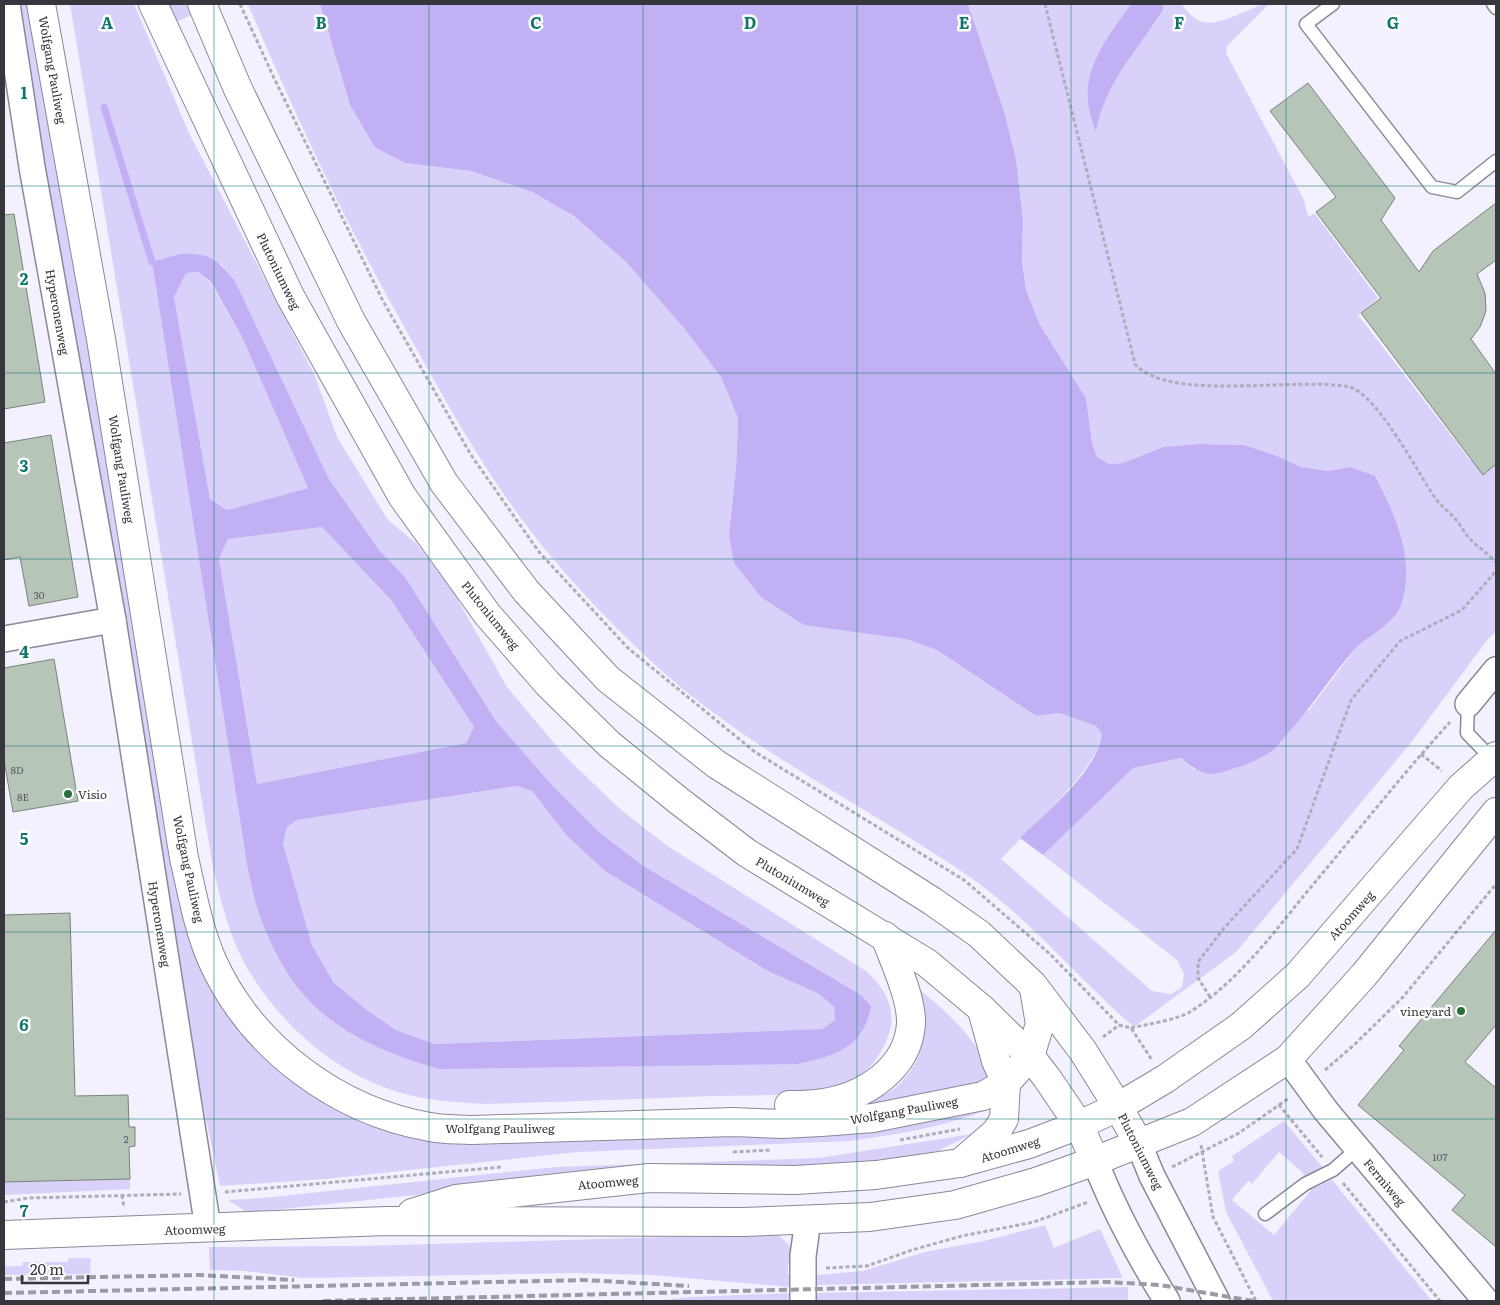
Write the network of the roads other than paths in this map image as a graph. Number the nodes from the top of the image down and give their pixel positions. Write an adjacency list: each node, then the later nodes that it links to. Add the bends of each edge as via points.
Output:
1 (7, 4): 10 (street, Hyperonenweg, via 32,167)
2 (41, 4): 21 (main road, Wolfgang Pauliweg, via 101,339 184,858 212,960 242,1012 278,1052 307,1076 356,1104 430,1127 472,1130 821,1122 873,1118 983,1096)
3 (55, 4): 16 (main road, Wolfgang Pauliweg, via 204,883 236,973 280,1032 319,1066 359,1088 405,1106 493,1115 824,1103 858,1093 875,1083 888,1073 906,1043 911,1024 908,1007)
4 (154, 4): 16 (main road, Plutoniumweg, via 290,296 402,496 487,614 548,684 616,750 747,853)
5 (202, 4): 17 (main road, Plutoniumweg, via 238,89 351,321 444,483 526,591 608,679 716,764 932,901 978,934)
6 (1333, 4): 9 (lane, via 1306,24 1432,187 1457,192)
7 (1494, 4): 8 (lane)
8 (1496, 8)
9 (1496, 161)
10 (113, 620): 11 (street); 31 (street, Hyperonenweg)
11 (4, 639)
12 (1496, 670): 13 (street)
13 (1468, 704): 14 (lane, Atoomweg, via 1467,733)
14 (1495, 760): 22 (main road, Atoomweg, via 1461,787 1298,975 1241,1026 1166,1080)
15 (1496, 812): 20 (main road, Atoomweg, via 1364,975)
16 (886, 936): 18 (main road, Plutoniumweg, via 927,962)
17 (1033, 985): 19 (main road, via 1040,1024); 22 (main road, Plutoniumweg, via 1083,1051)
18 (982, 1009): 19 (main road, Plutoniumweg); 21 (main road, via 996,1061)
19 (1030, 1056): 21 (main road, Wolfgang Pauliweg); 23 (main road, Plutoniumweg)
20 (1288, 1059): 24 (main road, Atoomweg, via 1192,1122); 25 (street, Fermiweg)
21 (1006, 1083): 27 (main road, via 1004,1119 996,1132)
22 (1118, 1106): 23 (main road, Atoomweg); 24 (main road, Plutoniumweg)
23 (1079, 1125): 26 (main road, Plutoniumweg); 27 (main road, Atoomweg, via 1029,1144)
24 (1138, 1142): 26 (main road, Atoomweg); 37 (street, Plutoniumweg, via 1152,1176)
25 (1357, 1149): 28 (lane, via 1333,1170 1305,1184); 38 (street, Fermiweg)
26 (1095, 1161): 29 (main road, Atoomweg, via 955,1205 870,1217); 33 (street, Plutoniumweg, via 1108,1195)
27 (960, 1163): 30 (main road, Atoomweg, via 876,1175 813,1179 649,1178 547,1188 456,1199)
28 (1265, 1214)
29 (808, 1220): 30 (main road, Atoomweg); 34 (street, via 803,1256)
30 (387, 1221): 31 (main road, Atoomweg)
31 (208, 1228): 32 (main road, Atoomweg)
32 (4, 1235)
33 (1143, 1264): 35 (street); 36 (street, Plutoniumweg)
34 (803, 1301)
35 (1150, 1301)
36 (1167, 1301)
37 (1217, 1301)
38 (1486, 1301)

